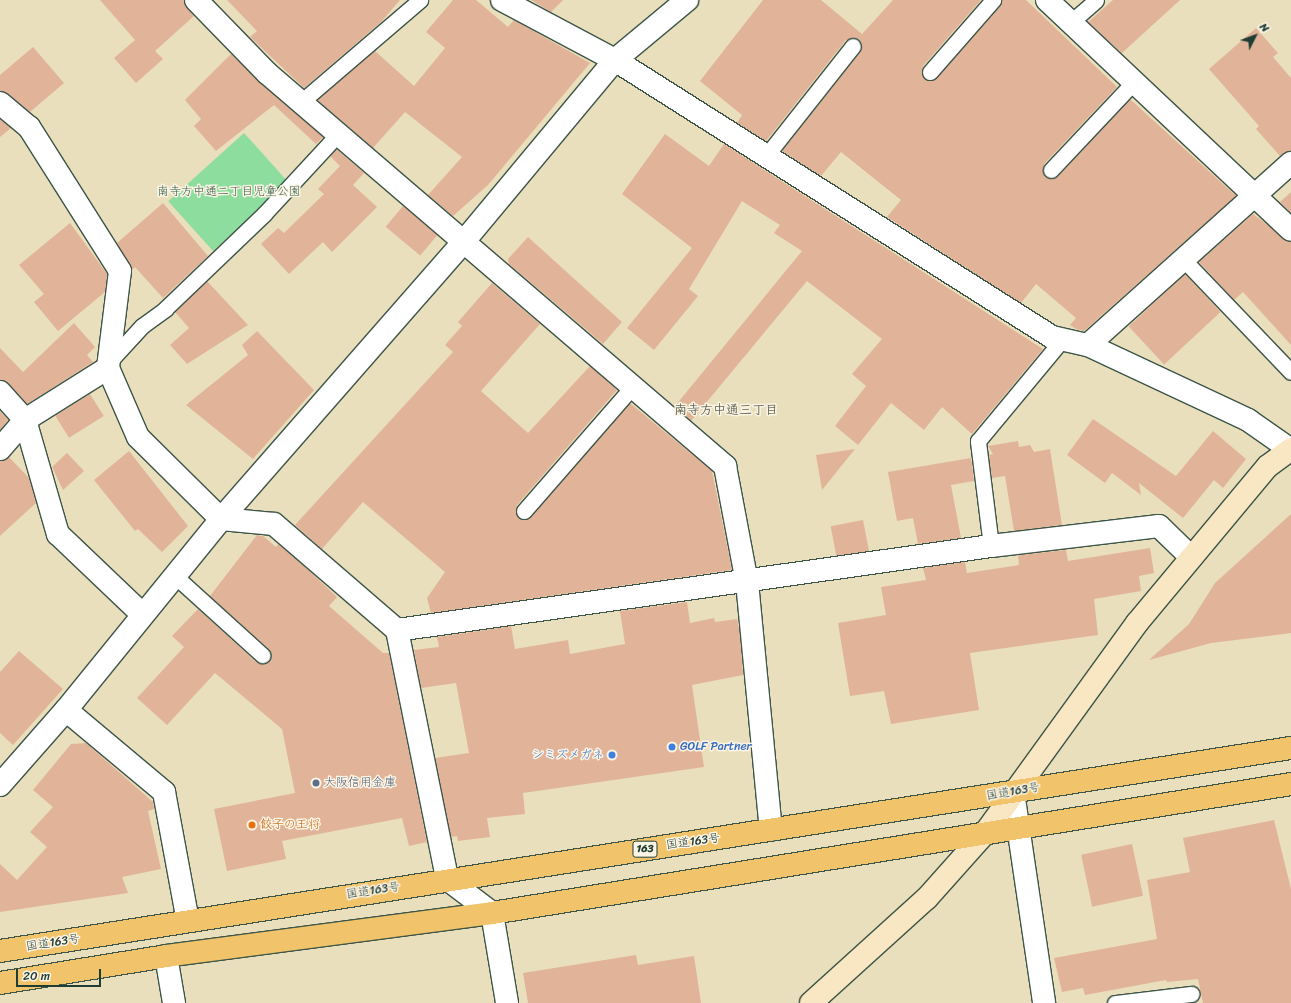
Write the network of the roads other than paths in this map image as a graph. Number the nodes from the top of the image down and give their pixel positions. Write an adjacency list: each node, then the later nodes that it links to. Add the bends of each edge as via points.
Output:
1 (196, 0): 13 (street)
2 (420, 0): 13 (lane)
3 (502, 0): 10 (street)
4 (687, 0): 10 (street)
5 (993, 0): 11 (lane)
6 (1047, 0): 8 (street)
7 (1096, 0): 8 (lane)
8 (1071, 22): 12 (street)
9 (853, 46): 16 (lane)
10 (615, 60): 16 (street); 21 (street)
11 (930, 72)
12 (1134, 82): 18 (lane); 19 (street)
13 (301, 102): 15 (street)
14 (0, 103): 25 (street, via 28,127 120,271)
15 (338, 134): 21 (street); 25 (lane, via 264,214 165,309 142,326)
16 (766, 156): 23 (street)
17 (1291, 163): 19 (street)
18 (1051, 170)
19 (1254, 195): 20 (street); 22 (street)
20 (1291, 230)
21 (465, 240): 27 (street); 33 (street)
22 (1183, 259): 24 (street); 26 (lane)
23 (1062, 340): 24 (street); 34 (lane, via 978,441)
24 (1088, 345): 31 (street, via 1248,420)
25 (108, 365): 29 (street); 33 (street, via 138,437)
26 (1291, 372)
27 (633, 386): 32 (lane); 37 (street, via 725,466)
28 (0, 392): 29 (street)
29 (25, 420): 30 (street); 38 (street, via 58,534)
30 (0, 449)
31 (1291, 450): 35 (street, via 1268,466)
32 (524, 511)
33 (221, 519): 36 (street); 39 (street, via 274,524)
34 (991, 546): 35 (street, via 1159,526); 37 (street)
35 (1191, 557): 45 (street, via 1136,623)
36 (175, 576): 38 (street); 40 (lane)
37 (747, 582): 39 (street); 47 (street)
38 (143, 615): 41 (street)
39 (396, 630): 49 (street)
40 (262, 655)
41 (66, 710): 44 (street); 51 (street, via 164,792)
42 (1291, 748): 45 (highway, 国道163号 / 163)
43 (1291, 784): 46 (highway)
44 (0, 785)
45 (1014, 792): 46 (street); 47 (highway, 国道163号 / 163); 48 (street)
46 (1017, 827): 48 (highway); 59 (street)
47 (771, 830): 49 (highway, 国道163号 / 163)
48 (985, 833): 50 (highway); 58 (street, via 927,898)
49 (447, 879): 50 (street); 51 (highway, 国道163号 / 163)
50 (492, 913): 53 (highway); 57 (street)
51 (188, 921): 52 (highway, 国道163号 / 163)
52 (0, 951)
53 (166, 956): 54 (highway); 56 (street)
54 (0, 983)
55 (1191, 994): 60 (lane)
56 (174, 1003)
57 (507, 1003)
58 (810, 1003)
59 (1044, 1003)
60 (1115, 1003)

